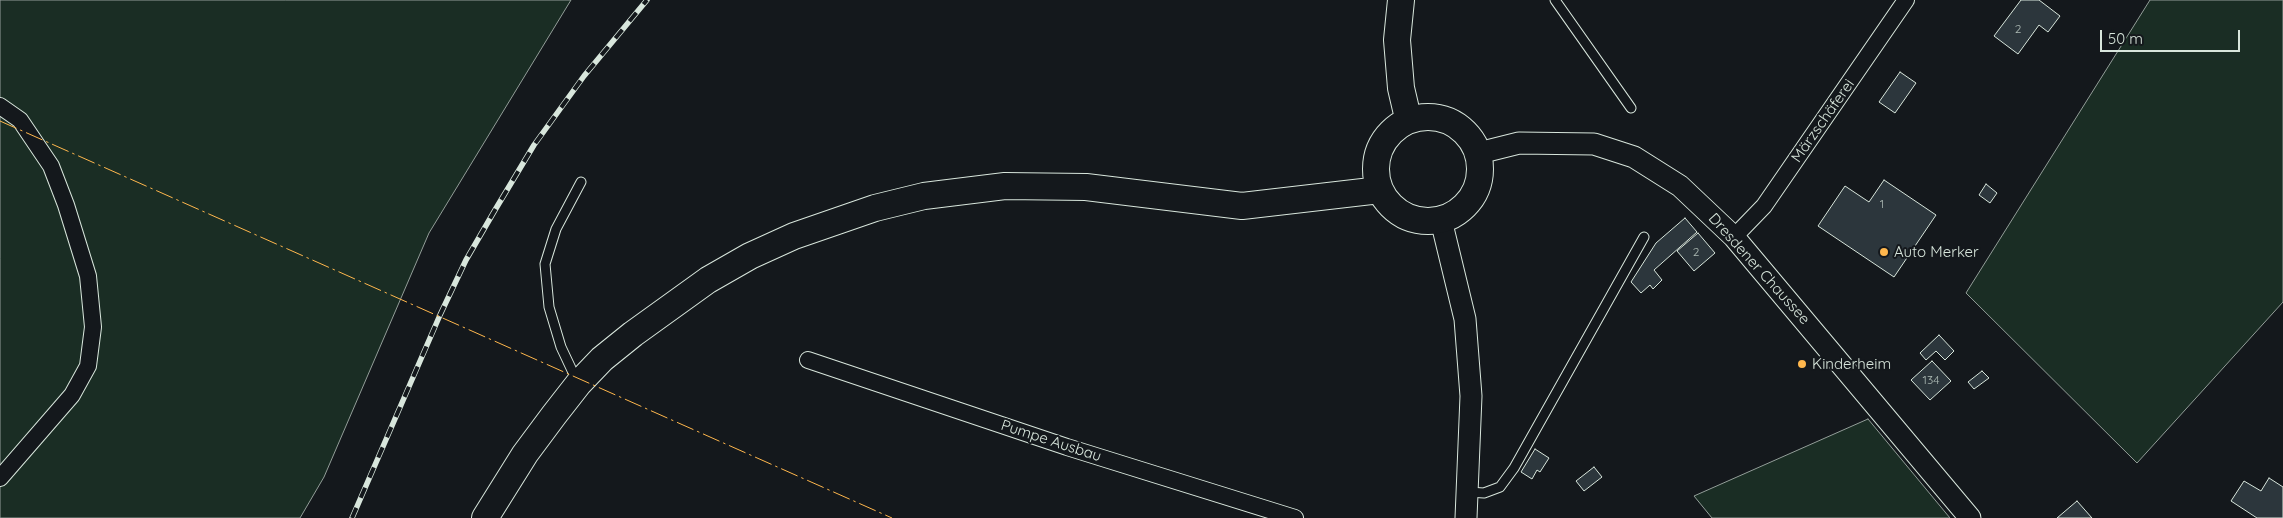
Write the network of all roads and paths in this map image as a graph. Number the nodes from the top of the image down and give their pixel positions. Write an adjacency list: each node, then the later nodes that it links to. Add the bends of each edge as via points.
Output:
1 (1401, 0): 6 (main road, via 1397,40)
2 (1555, 0): 5 (lane)
3 (1906, 0): 12 (street, Märzschäferei, via 1764,206)
4 (0, 106): 15 (street, via 20,120 51,166 88,276 93,327 88,366 72,395)
5 (1631, 108)
6 (1408, 118): 7 (main road, via 1431,116 1451,122 1469,136); 9 (main road, via 1383,142 1376,159)
7 (1479, 153): 10 (main road, via 1479,182 1470,200 1456,213); 12 (street, Dresdener Chaussee, via 1519,143 1594,144 1634,157 1680,186)
8 (581, 182): 14 (lane, via 556,229 546,264 549,307 561,347)
9 (1380, 190): 10 (main road, via 1390,206 1402,215 1421,221); 14 (main road, via 1242,206 1086,187 1005,186 924,196 836,220 750,256 708,280 663,312 602,359)
10 (1441, 220): 16 (street, via 1465,320 1471,396)
11 (1644, 237): 16 (lane, via 1514,468 1500,487 1484,493)
12 (1734, 238): 20 (street, Dresdener Chaussee)
13 (808, 360): 18 (street, Pumpe Ausbau)
14 (578, 383): 17 (main road, via 525,454)
15 (0, 478)
16 (1468, 492): 19 (street)
17 (485, 518)
18 (1295, 518)
19 (1466, 518)
20 (1970, 518)

